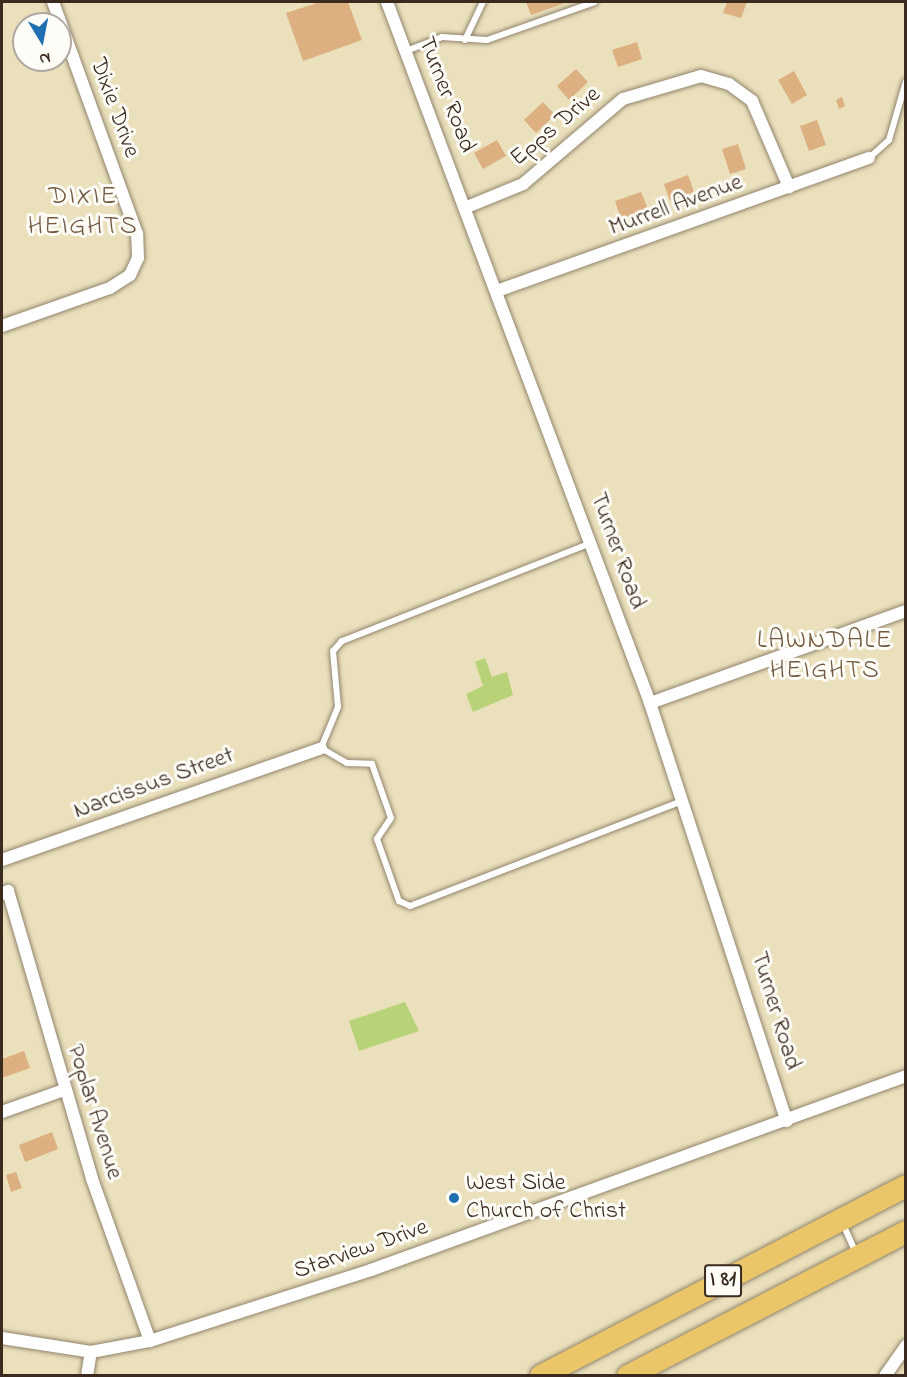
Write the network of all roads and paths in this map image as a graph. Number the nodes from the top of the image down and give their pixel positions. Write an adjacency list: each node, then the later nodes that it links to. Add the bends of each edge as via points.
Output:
1 (53, 2): 12 (street, Dixie Drive, via 139,246 129,275 110,288)
2 (387, 2): 6 (street, Turner Road)
3 (483, 2): 5 (lane)
4 (595, 2): 5 (lane, via 487,40)
5 (465, 40): 6 (lane, via 442,37)
6 (406, 51): 10 (street, Turner Road)
7 (906, 81): 8 (lane, via 889,140)
8 (869, 158): 9 (street, Murrell Avenue)
9 (789, 187): 10 (street, Epps Drive, via 752,101 729,84 701,76 623,99 523,184); 11 (street, Murrell Avenue)
10 (466, 207): 11 (street, Turner Road)
11 (497, 291): 13 (street, Turner Road)
12 (2, 326)
13 (592, 543): 15 (street, Turner Road); 16 (lane, via 342,641 333,651 338,707)
14 (906, 611): 15 (street)
15 (650, 703): 17 (street, Turner Road)
16 (321, 748): 17 (lane, via 347,763 372,765 391,818 377,839 399,901 410,906); 18 (street, Narcissus Street)
17 (684, 800): 23 (street, Turner Road)
18 (2, 860)
19 (5, 893): 21 (street, Poplar Avenue)
20 (906, 1076): 23 (street, Starview Drive)
21 (64, 1090): 22 (street); 29 (street, Poplar Avenue)
22 (2, 1112)
23 (787, 1121): 29 (street, Starview Drive, via 371,1270)
24 (906, 1186): 25 (highway, I 81)
25 (841, 1220): 27 (lane); 33 (highway, I 81)
26 (906, 1232): 27 (highway, I 81)
27 (858, 1256): 34 (highway, I 81)
28 (2, 1338): 31 (street, Starview Drive)
29 (150, 1341): 31 (street, Starview Drive)
30 (906, 1346): 35 (street)
31 (92, 1352): 32 (street)
32 (87, 1376)
33 (541, 1376)
34 (628, 1376)
35 (885, 1376)

